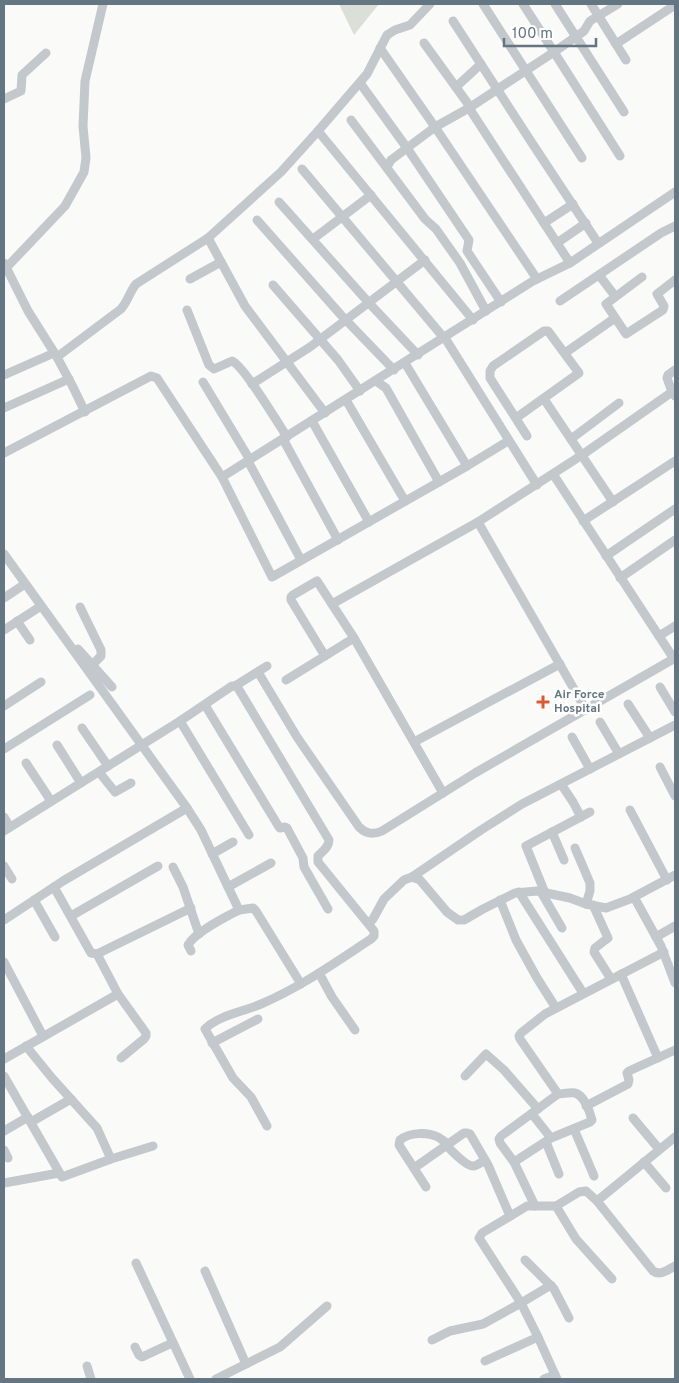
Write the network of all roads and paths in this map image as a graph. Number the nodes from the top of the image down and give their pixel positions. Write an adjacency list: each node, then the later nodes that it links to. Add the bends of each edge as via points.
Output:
1 (103, 4): 50 (street, via 85,81 84,172 65,206)
2 (430, 4): 14 (street, via 410,26 387,35)
3 (483, 4): 19 (street)
4 (522, 4): 15 (street)
5 (555, 4): 11 (street)
6 (591, 4): 9 (street)
7 (618, 4): 9 (street)
8 (675, 5): 13 (street)
9 (598, 16): 11 (street); 13 (street)
10 (453, 21): 18 (street)
11 (577, 36): 15 (street); 25 (street)
12 (424, 43): 21 (street)
13 (616, 44): 17 (street)
14 (380, 48): 20 (street); 27 (street)
15 (554, 52): 19 (street); 30 (street)
16 (46, 53): 23 (street, via 22,75 21,91)
17 (626, 60)
18 (481, 64): 21 (street); 22 (street)
19 (525, 71): 22 (street); 31 (street)
20 (360, 83): 28 (street); 29 (street)
21 (456, 88): 24 (street)
22 (497, 89): 24 (street); 37 (street)
23 (4, 100)
24 (470, 108): 27 (street); 40 (street)
25 (624, 112)
26 (350, 120): 32 (street)
27 (435, 127): 29 (street); 54 (street)
28 (318, 131): 35 (street); 43 (street, via 281,172)
29 (407, 148): 32 (street); 60 (street, via 469,240 467,251)
30 (620, 156)
31 (582, 158)
32 (387, 167): 63 (street, via 460,263)
33 (302, 169): 38 (street)
34 (675, 192): 46 (street)
35 (371, 195): 38 (street); 47 (street)
36 (279, 202): 44 (street)
37 (573, 204): 40 (street); 41 (street)
38 (342, 217): 44 (street); 56 (street)
39 (256, 220): 66 (street)
40 (544, 223): 45 (street)
41 (586, 223): 45 (street); 46 (street)
42 (675, 226): 51 (street)
43 (208, 238): 48 (street); 71 (street, via 136,284 121,309)
44 (313, 239): 61 (street)
45 (557, 243): 49 (street)
46 (598, 243): 49 (street)
47 (425, 260): 56 (street); 65 (street)
48 (222, 262): 53 (street); 72 (street, via 245,306)
49 (570, 263): 54 (street)
50 (5, 265): 71 (street)
51 (599, 275): 58 (street); 59 (street)
52 (642, 276): 58 (street)
53 (190, 279)
54 (537, 279): 60 (street)
55 (675, 280): 64 (street, via 657,294 663,310 628,333 624,333)
56 (396, 282): 61 (street); 67 (street)
57 (273, 285): 68 (street)
58 (616, 296): 64 (street, via 606,304)
59 (560, 300)
60 (501, 302): 63 (street)
61 (370, 303): 66 (street); 70 (street)
62 (187, 310): 80 (street, via 211,367 214,369 234,361)
63 (486, 311): 65 (street)
64 (615, 318): 69 (street)
65 (473, 320): 67 (street)
66 (346, 321): 68 (street); 74 (street)
67 (444, 338): 70 (street); 94 (street)
68 (320, 340): 72 (street); 81 (street)
69 (564, 353): 83 (street, via 579,373); 89 (street, via 546,331 491,368 490,378)
70 (418, 354): 73 (street)
71 (55, 355): 76 (street); 77 (street)
72 (286, 362): 80 (street); 88 (street)
73 (405, 363): 74 (street); 99 (street)
74 (394, 370): 78 (street)
75 (675, 370): 82 (street, via 667,378)
76 (4, 375)
77 (69, 379): 86 (street); 87 (street)
78 (376, 381): 81 (street); 102 (street, via 386,388)
79 (203, 382): 97 (street)
80 (252, 384): 92 (street)
81 (360, 391): 84 (street)
82 (674, 394): 96 (street)
83 (544, 399): 89 (street); 93 (street)
84 (346, 400): 88 (street); 104 (street)
85 (619, 403): 93 (street)
86 (4, 408)
87 (84, 412): 95 (street); 101 (street, via 154,376)
88 (325, 413): 90 (street)
89 (516, 418): 91 (street)
90 (312, 421): 92 (street); 108 (street)
91 (527, 436)
92 (285, 438): 97 (street); 110 (street)
93 (571, 439): 96 (street)
94 (508, 441): 99 (street); 103 (street)
95 (4, 453)
96 (582, 455): 100 (street); 105 (street)
97 (249, 460): 101 (street); 114 (street)
98 (675, 461): 105 (street)
99 (467, 466): 102 (street)
100 (553, 474): 103 (street); 107 (street)
101 (222, 477): 114 (street, via 272,577)
102 (439, 482): 104 (street)
103 (537, 485): 109 (street)
104 (406, 501): 108 (street)
105 (613, 502): 107 (street)
106 (675, 509): 113 (street)
107 (583, 521): 113 (street)
108 (369, 522): 110 (street)
109 (478, 522): 118 (street); 130 (street)
110 (338, 540): 114 (street)
111 (675, 540): 115 (street)
112 (4, 554): 116 (street)
113 (606, 556): 115 (street)
114 (302, 560)
115 (620, 578): 125 (street)
116 (25, 584): 117 (street); 119 (street)
117 (4, 598)
118 (332, 604): 126 (street); 128 (street, via 317,582 291,597)
119 (41, 606): 121 (street); 153 (street)
120 (80, 607): 131 (street, via 101,650 101,656)
121 (16, 621): 123 (street); 127 (street)
122 (675, 626): 125 (street)
123 (4, 630)
124 (66, 635): 131 (street)
125 (659, 636): 129 (street)
126 (354, 638): 128 (street); 151 (street)
127 (30, 640)
128 (325, 656): 134 (street)
129 (675, 659): 143 (street)
130 (560, 664): 143 (street); 151 (street)
131 (92, 665): 138 (street)
132 (267, 666): 133 (street)
133 (258, 672): 136 (street); 164 (street, via 297,737 362,830 377,833)
134 (286, 680)
135 (41, 682): 142 (street)
136 (236, 686): 140 (street); 200 (street, via 329,840 318,856 318,862)
137 (660, 687): 144 (street)
138 (112, 688)
139 (90, 695): 154 (street)
140 (206, 704): 145 (street); 196 (street, via 279,827 287,828)
141 (628, 704): 150 (street)
142 (4, 706)
143 (586, 710): 164 (street)
144 (675, 712)
145 (180, 721): 153 (street); 174 (street)
146 (600, 722): 155 (street)
147 (675, 724): 150 (street)
148 (82, 728): 157 (street)
149 (572, 737): 159 (street)
150 (650, 738): 155 (street)
151 (414, 742): 164 (street)
152 (57, 745): 162 (street)
153 (142, 745): 157 (street); 167 (street)
154 (4, 749)
155 (620, 754): 159 (street)
156 (26, 763): 166 (street)
157 (108, 766): 160 (street)
158 (660, 766): 165 (street)
159 (590, 769): 163 (street)
160 (99, 772): 161 (street, via 114,792); 162 (street)
161 (131, 782)
162 (81, 783): 166 (street)
163 (561, 784): 170 (street); 184 (street, via 522,804)
164 (443, 794)
165 (675, 796)
166 (51, 801): 172 (street)
167 (187, 808): 177 (street); 187 (street)
168 (630, 810): 186 (street)
169 (590, 812): 170 (street)
170 (581, 817): 173 (street)
171 (4, 818): 172 (street)
172 (7, 829)
173 (552, 832): 178 (street); 190 (street, via 526,846)
174 (248, 835)
175 (233, 842): 177 (street)
176 (575, 848): 194 (street, via 590,883)
177 (212, 854): 188 (street)
178 (564, 860)
179 (271, 863): 188 (street)
180 (4, 866): 185 (street)
181 (158, 866): 198 (street)
182 (173, 867): 195 (street)
183 (675, 875): 186 (street)
184 (412, 877): 193 (street, via 420,880 458,920 464,920); 200 (street, via 384,898)
185 (12, 879)
186 (666, 880): 191 (street)
187 (54, 887): 192 (street); 198 (street)
188 (228, 887): 197 (street)
189 (518, 892): 190 (street); 193 (street); 215 (street)
190 (543, 892): 194 (street); 202 (street)
191 (634, 896): 194 (street, via 606,908); 205 (street)
192 (34, 900): 199 (street); 204 (street)
193 (500, 900): 217 (street, via 516,940)
194 (590, 904): 212 (street, via 608,938 594,952)
195 (191, 908): 203 (street); 208 (street)
196 (328, 909)
197 (239, 910): 203 (street); 214 (street, via 253,908 256,911)
198 (71, 916): 208 (street, via 91,953)
199 (4, 920)
200 (369, 923): 210 (street, via 374,936)
201 (675, 926): 205 (street)
202 (562, 928)
203 (199, 934): 206 (street, via 188,943)
204 (55, 937)
205 (656, 937): 207 (street)
206 (191, 951)
207 (664, 952): 211 (street); 213 (street)
208 (97, 954): 216 (street)
209 (4, 962): 220 (street)
210 (319, 973): 214 (street); 219 (street)
211 (621, 974): 212 (street); 225 (street)
212 (611, 979): 215 (street)
213 (675, 983)
214 (301, 984): 221 (street, via 207,1027 205,1031)
215 (583, 993): 217 (street)
216 (118, 994): 220 (street); 224 (street, via 146,1033)
217 (556, 1008): 229 (street, via 519,1036)
218 (258, 1019): 221 (street)
219 (355, 1030)
220 (43, 1036): 222 (street)
221 (212, 1043): 235 (street, via 233,1078 251,1097)
222 (26, 1046): 226 (street); 230 (street)
223 (675, 1050): 225 (street)
224 (121, 1058)
225 (658, 1058): 231 (street, via 629,1071 628,1084)
226 (4, 1059)
227 (4, 1076): 234 (street)
228 (465, 1076): 232 (street, via 486,1054 504,1070)
229 (558, 1094): 231 (street, via 575,1093); 232 (street)
230 (71, 1099): 234 (street); 243 (street, via 99,1131)
231 (586, 1106): 236 (street, via 592,1120)
232 (535, 1111): 239 (street); 245 (street, via 499,1139)
233 (634, 1118): 242 (street)
234 (30, 1119): 237 (street); 248 (street)
235 (266, 1126)
236 (574, 1129): 239 (street); 250 (street)
237 (4, 1130)
238 (675, 1137): 242 (street)
239 (549, 1140): 245 (street); 249 (street)
240 (447, 1145): 244 (street, via 470,1165); 244 (street, via 464,1133 470,1134); 247 (street); 247 (street, via 434,1136 413,1134 404,1137 400,1145)
241 (153, 1146): 243 (street)
242 (659, 1149): 246 (street)
243 (111, 1159): 248 (street, via 64,1177)
244 (485, 1160): 257 (street)
245 (514, 1162): 255 (street)
246 (644, 1162): 253 (street); 254 (street)
247 (414, 1168): 252 (street)
248 (60, 1173): 251 (street)
249 (559, 1174)
250 (594, 1176)
251 (4, 1183)
252 (426, 1187)
253 (666, 1188)
254 (597, 1201): 256 (street, via 583,1191); 260 (street, via 655,1273)
255 (535, 1206): 256 (street); 257 (street, via 527,1206)
256 (556, 1206): 262 (street, via 576,1239)
257 (510, 1216): 264 (street, via 479,1238)
258 (525, 1260): 263 (street)
259 (136, 1263): 269 (street)
260 (675, 1266)
261 (205, 1271): 272 (street)
262 (612, 1279)
263 (551, 1285): 264 (street); 266 (street)
264 (521, 1304): 267 (street); 268 (street, via 483,1324 450,1330)
265 (327, 1306): 272 (street, via 280,1347)
266 (569, 1318)
267 (538, 1337): 271 (street); 274 (street)
268 (432, 1340)
269 (172, 1343): 270 (street, via 142,1357); 276 (street)
270 (135, 1347)
271 (485, 1360)
272 (246, 1364): 277 (street)
273 (87, 1366): 275 (street)
274 (556, 1377): 278 (street)
275 (91, 1379)
276 (190, 1379)
277 (216, 1379)
278 (544, 1379)

